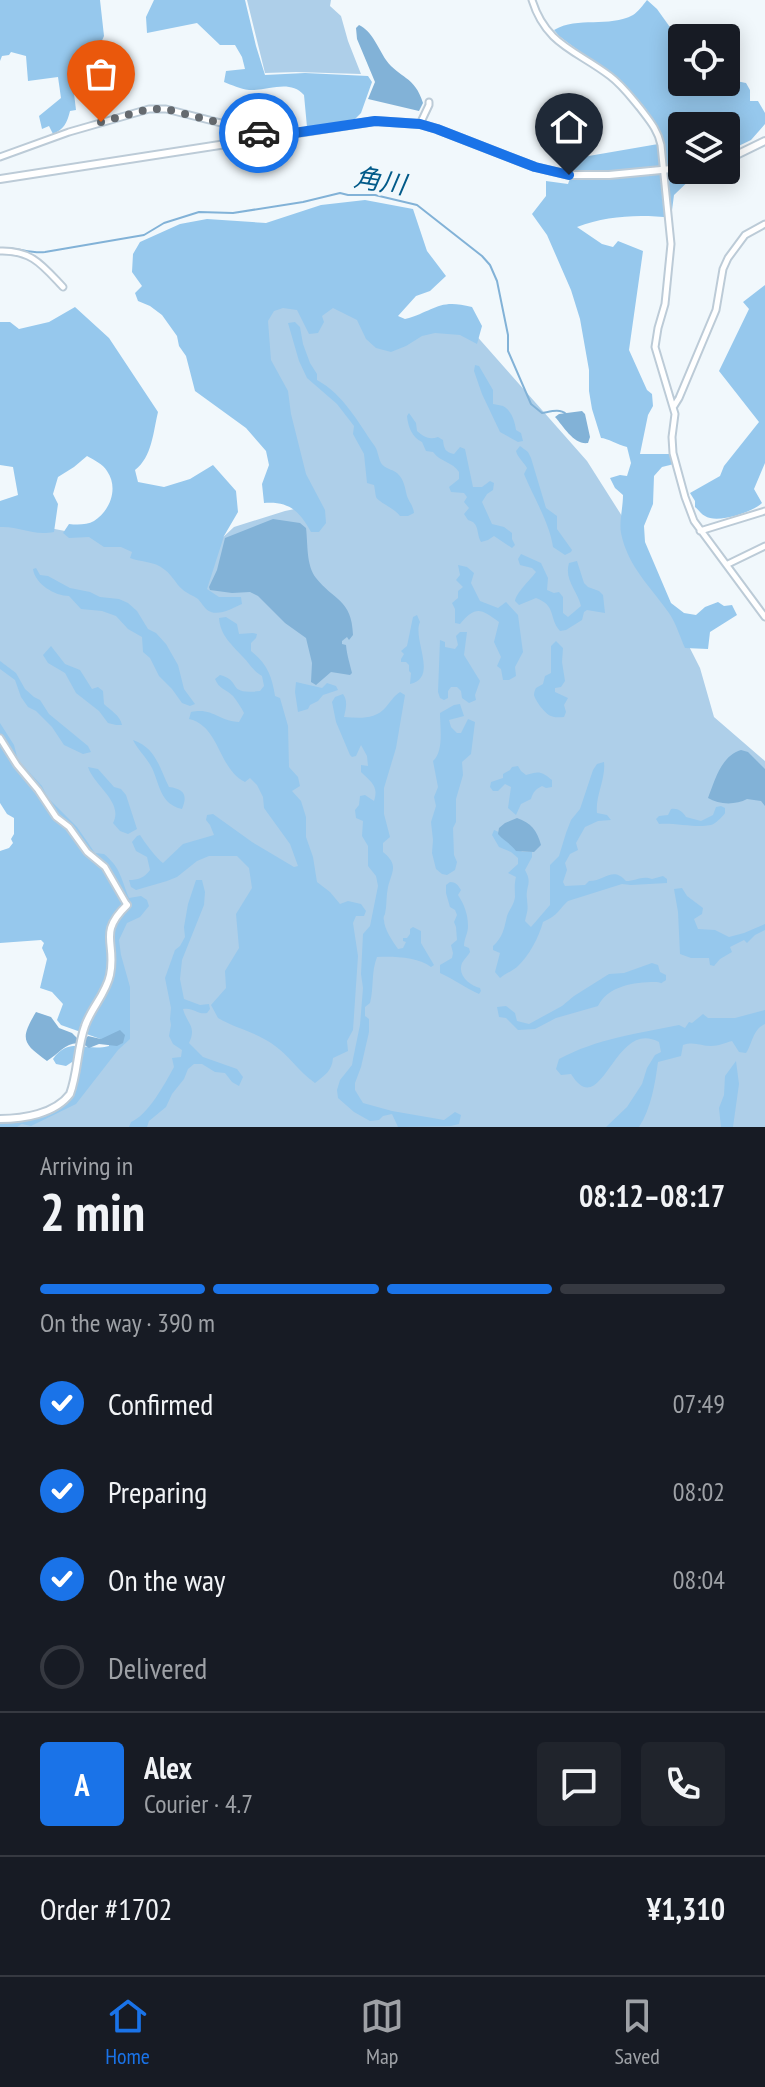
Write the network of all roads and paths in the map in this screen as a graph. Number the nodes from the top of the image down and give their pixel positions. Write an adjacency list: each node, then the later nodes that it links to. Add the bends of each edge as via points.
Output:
1 (532, 0): 9 (street, via 551,34 624,88 653,124)
2 (429, 102): 3 (street)
3 (420, 124): 4 (main road, via 375,121); 9 (main road, via 553,172 609,175)
4 (267, 137): 7 (street, via 149,109); 10 (main road)
5 (765, 141): 6 (main road)
6 (740, 153)
7 (0, 157)
8 (668, 169): 9 (main road)
9 (663, 170): 14 (street, via 671,244 655,347)
10 (0, 179)
11 (765, 224): 14 (street, via 745,235 728,258 716,310)
12 (0, 251): 13 (street, via 36,258)
13 (63, 287)
14 (673, 406): 16 (street, via 673,453)
15 (765, 511): 16 (street)
16 (700, 531): 18 (street)
17 (765, 546): 18 (street)
18 (728, 564): 19 (street)
19 (765, 617)
20 (0, 738): 21 (street, via 56,817 110,873)
21 (127, 905): 22 (main road, via 111,925 111,974 84,1029 70,1094 45,1111)
22 (0, 1119)

